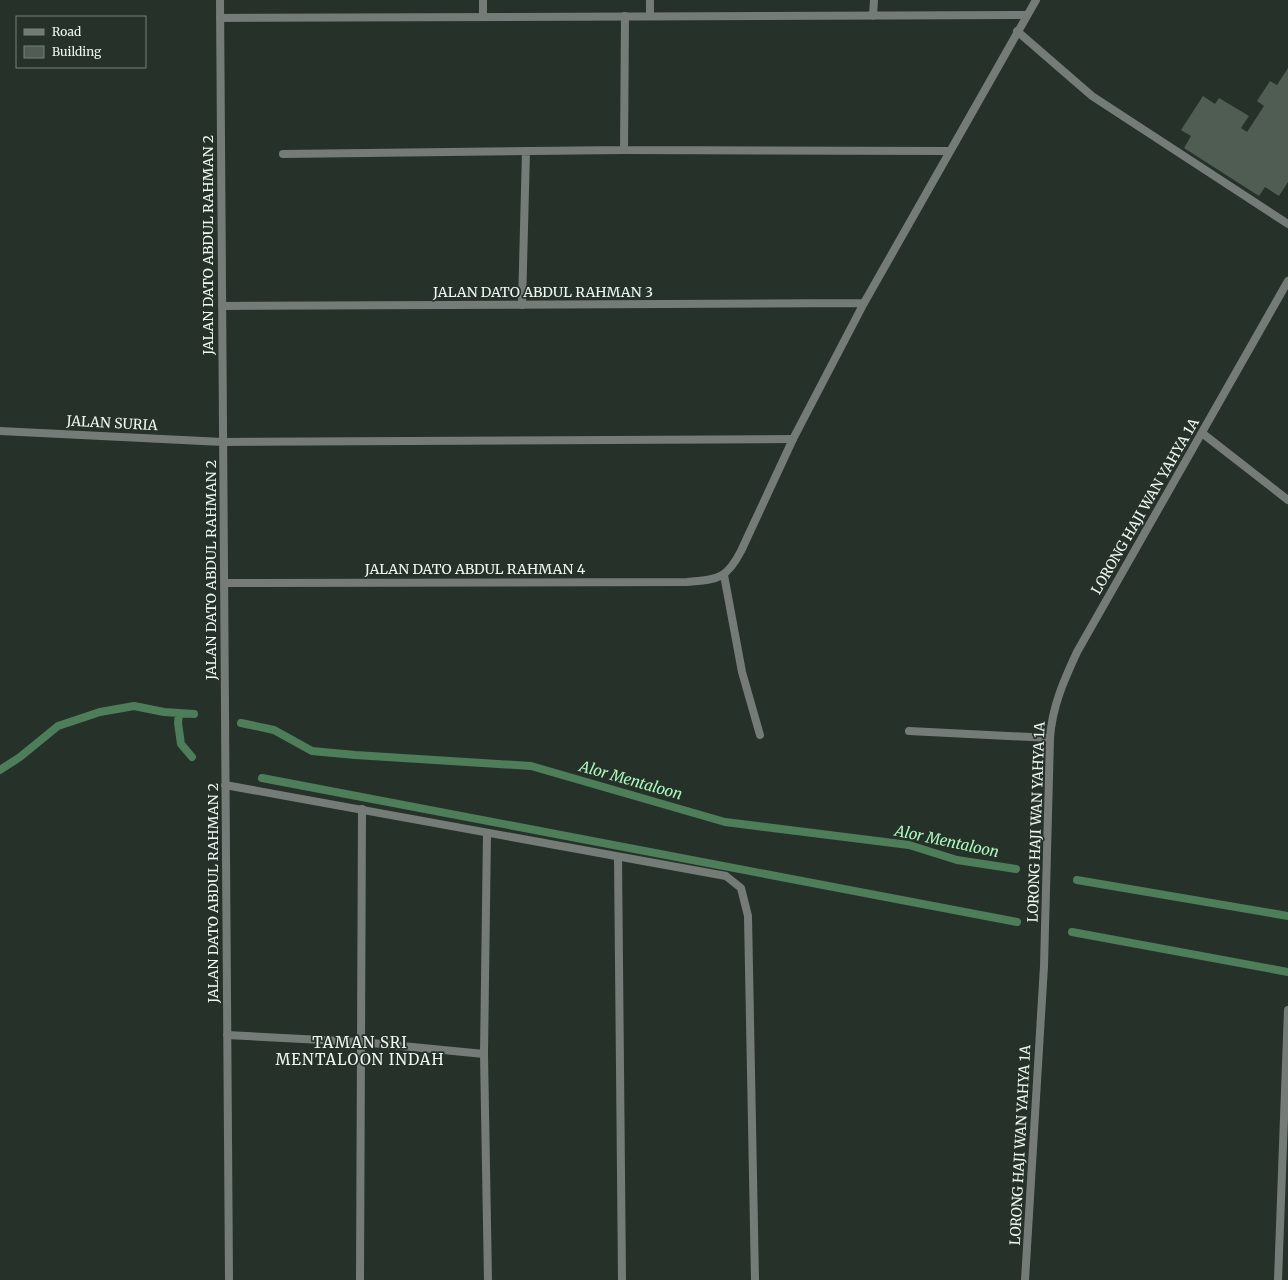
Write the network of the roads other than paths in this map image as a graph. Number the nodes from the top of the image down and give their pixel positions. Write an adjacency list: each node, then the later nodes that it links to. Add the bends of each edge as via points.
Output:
1 (220, 0): 11 (street, JALAN DATO ABDUL RAHMAN 2)
2 (483, 0): 10 (street)
3 (650, 0): 8 (street)
4 (874, 0): 9 (street)
5 (1036, 0): 6 (street)
6 (1027, 15): 9 (street); 12 (street)
7 (625, 16): 8 (street); 10 (street); 13 (street)
8 (650, 16): 9 (street)
9 (873, 16)
10 (483, 17): 11 (street)
11 (220, 18): 21 (street, JALAN DATO ABDUL RAHMAN 2)
12 (1017, 31): 15 (street); 17 (street, via 1092,96)
13 (624, 150): 14 (street); 15 (street)
14 (526, 151): 16 (street); 20 (street)
15 (949, 152): 19 (street)
16 (284, 154)
17 (1288, 224)
18 (1288, 281): 23 (street, LORONG HAJI WAN YAHYA 1A)
19 (864, 303): 20 (street, JALAN DATO ABDUL RAHMAN 3); 24 (street)
20 (522, 305): 21 (street, JALAN DATO ABDUL RAHMAN 3)
21 (222, 306): 25 (street, JALAN DATO ABDUL RAHMAN 2)
22 (0, 431): 25 (street, JALAN SURIA)
23 (1202, 433): 26 (street); 31 (street, LORONG HAJI WAN YAHYA 1A, via 1077,652 1055,702)
24 (793, 439): 25 (street, JALAN SURIA); 27 (street, via 734,565)
25 (223, 442): 28 (street, JALAN DATO ABDUL RAHMAN 2)
26 (1288, 500)
27 (724, 575): 28 (street, JALAN DATO ABDUL RAHMAN 4, via 710,580 687,582); 30 (street, via 742,672)
28 (224, 582): 32 (street, JALAN DATO ABDUL RAHMAN 2)
29 (908, 731): 31 (street)
30 (760, 735)
31 (1050, 738): 45 (street, LORONG HAJI WAN YAHYA 1A, via 1044,966)
32 (225, 786): 33 (street); 37 (street, JALAN DATO ABDUL RAHMAN 2)
33 (362, 809): 34 (street); 38 (street)
34 (487, 833): 35 (street); 39 (street)
35 (618, 857): 43 (street); 44 (street, via 726,876 741,888 748,916)
36 (1288, 1010): 46 (street)
37 (227, 1035): 38 (street); 40 (street, JALAN DATO ABDUL RAHMAN 2)
38 (361, 1042): 39 (street); 41 (street)
39 (484, 1054): 42 (street)
40 (229, 1280)
41 (360, 1280)
42 (488, 1280)
43 (622, 1280)
44 (755, 1280)
45 (1026, 1280)
46 (1278, 1280)

